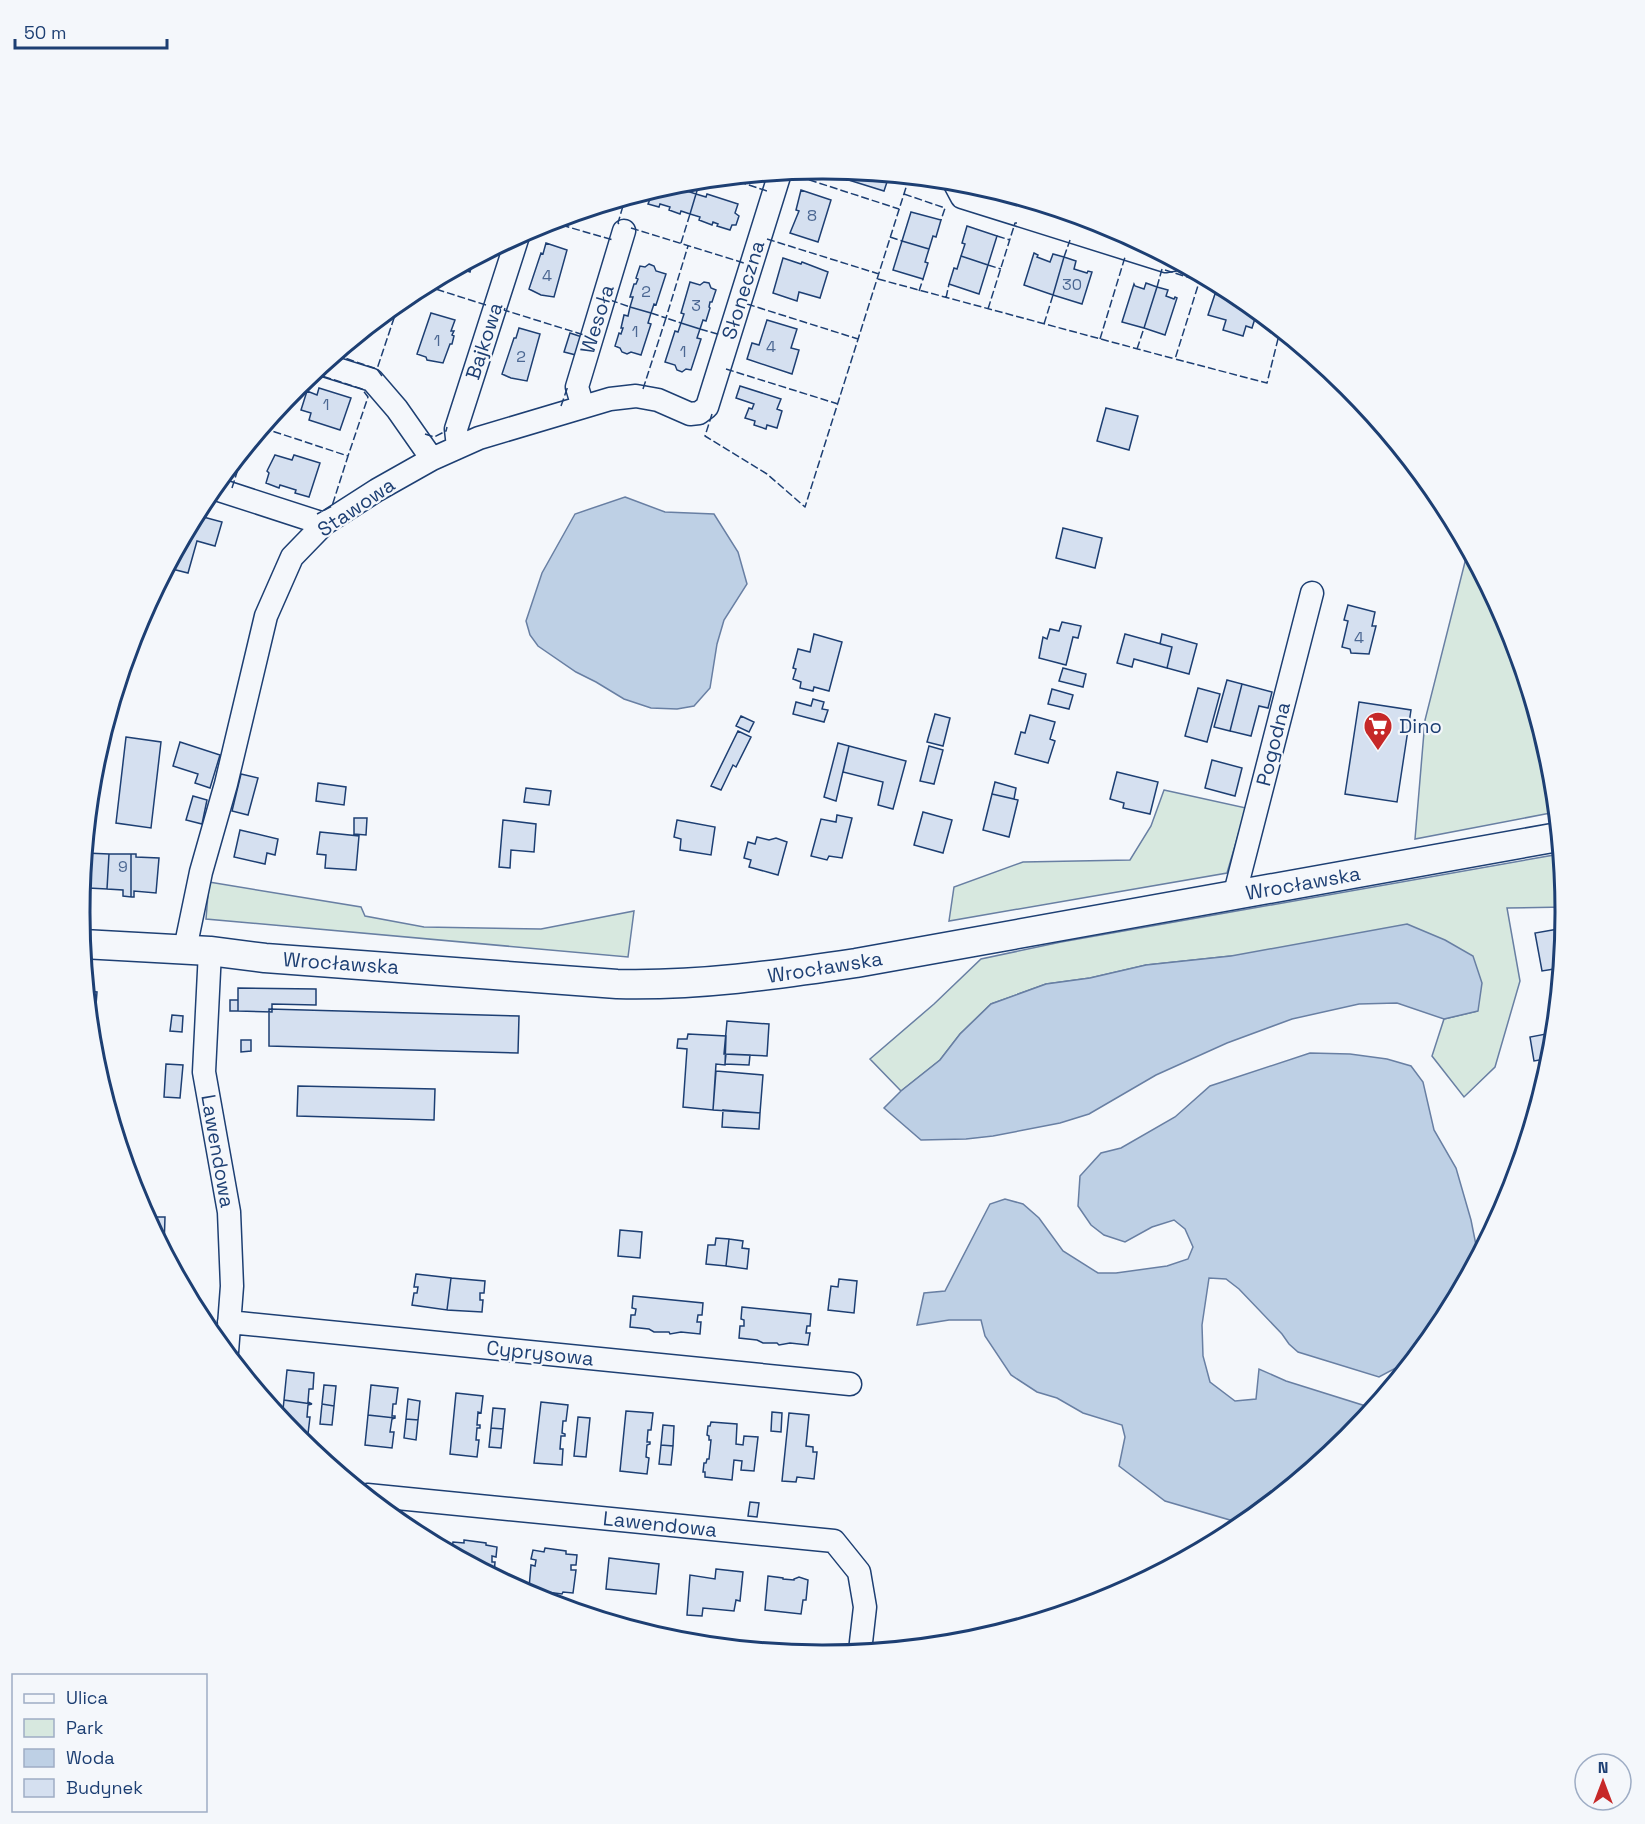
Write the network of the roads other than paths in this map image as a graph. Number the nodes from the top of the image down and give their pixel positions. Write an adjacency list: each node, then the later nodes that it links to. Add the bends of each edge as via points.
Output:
1 (778, 181): 8 (street, Słoneczna)
2 (960, 193): 5 (street, via 962,197)
3 (624, 231): 7 (street, Wesoła, via 577,387)
4 (514, 248): 9 (street, Bajkowa, via 456,429)
5 (1144, 254)
6 (333, 367): 10 (street, via 372,380 398,409)
7 (583, 407): 8 (street, Stawowa, via 636,396 658,400 690,414); 9 (street, Stawowa)
8 (707, 407)
9 (458, 447): 10 (street, Stawowa)
10 (432, 459): 12 (street, Stawowa)
11 (222, 492): 12 (street)
12 (324, 525): 17 (street, Stawowa, via 292,556 266,616 201,872)
13 (1312, 593): 15 (street, Pogodna)
14 (1551, 838): 15 (main road, Wrocławska)
15 (1237, 895): 17 (main road, Wrocławska, via 856,963 713,982 617,984)
16 (91, 944): 17 (main road, Wrocławska)
17 (198, 950): 18 (street, Lawendowa, via 204,1072 229,1212)
18 (229, 1322): 19 (street, Lawendowa); 20 (street, Cyprysowa)
19 (228, 1340)
20 (850, 1384)
21 (382, 1496): 22 (street, Lawendowa, via 834,1541 859,1572 865,1607)
22 (861, 1643)

